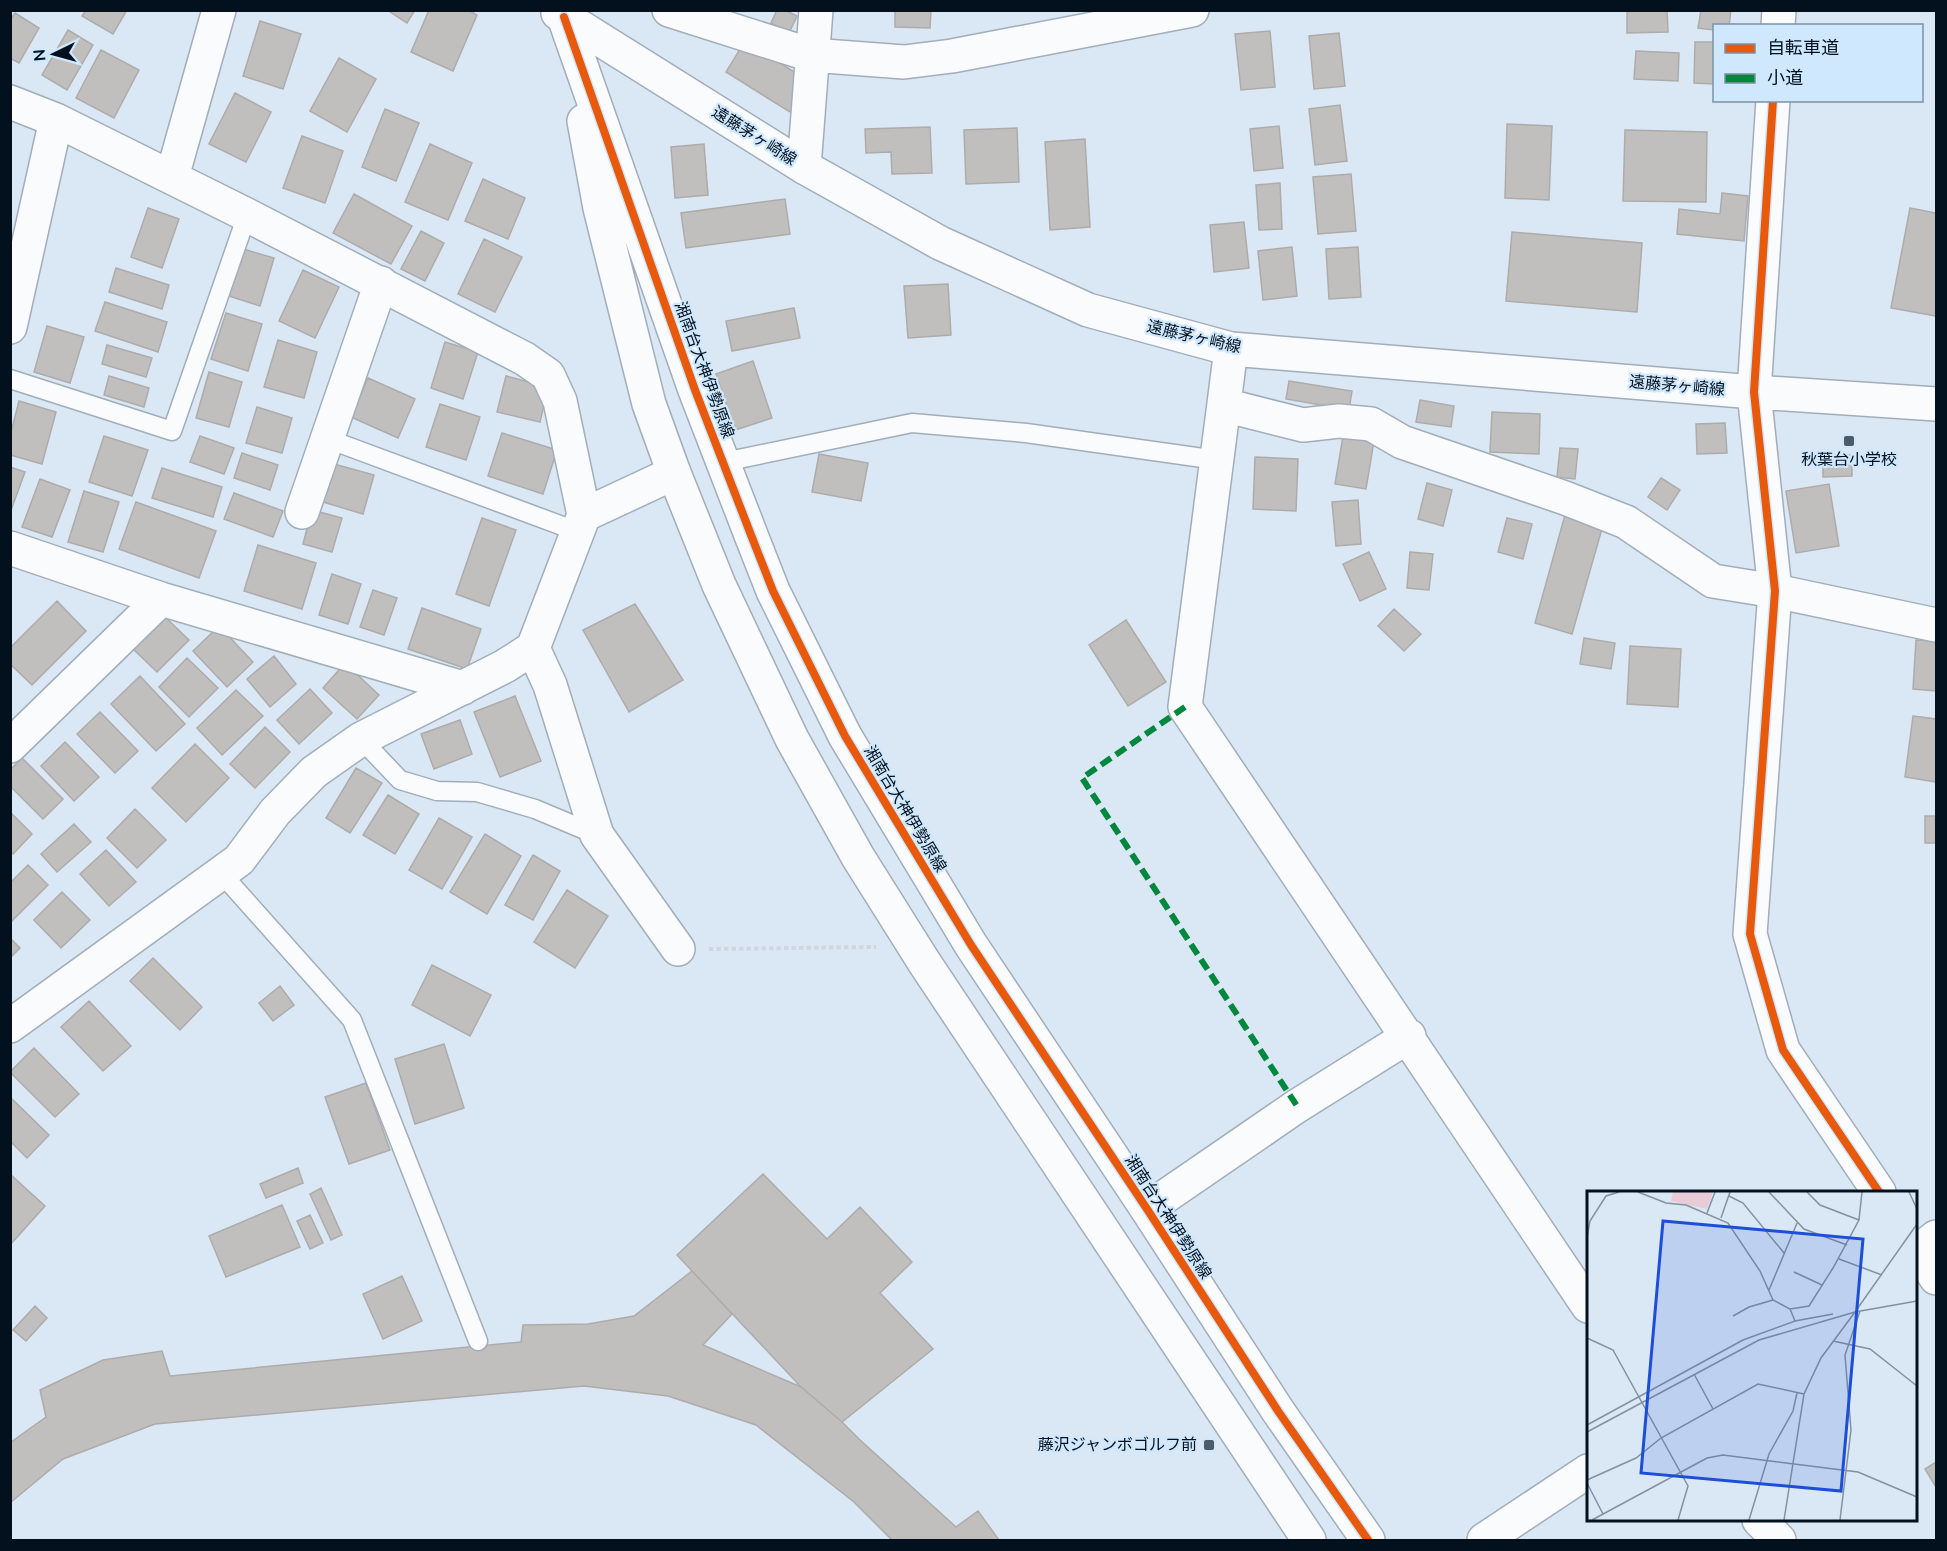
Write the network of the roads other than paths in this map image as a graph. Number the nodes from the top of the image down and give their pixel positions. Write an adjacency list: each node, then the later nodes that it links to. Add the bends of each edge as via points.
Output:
1 (219, 10): 11 (street)
2 (669, 10): 6 (street)
3 (816, 10): 6 (street)
4 (1192, 10): 6 (street, via 904,62)
5 (560, 13): 10 (street, 遠藤茅ヶ崎線); 22 (street, 湘南台大神伊勢原線); 23 (street, via 600,208 649,404)
6 (811, 55): 10 (street)
7 (10, 102): 9 (street)
8 (1773, 102): 17 (street)
9 (56, 120): 11 (street); 14 (street)
10 (804, 167): 15 (street, 遠藤茅ヶ崎線, via 940,243 1088,310)
11 (172, 177): 12 (street)
12 (247, 215): 13 (street); 16 (lane, via 172,431)
13 (381, 283): 20 (street); 25 (street, via 548,375 560,401)
14 (10, 327)
15 (1231, 349): 17 (street, 遠藤茅ヶ崎線); 19 (street)
16 (10, 379)
17 (1754, 392): 18 (street, 遠藤茅ヶ崎線); 27 (street)
18 (1936, 404)
19 (1224, 405): 21 (street); 27 (street, via 1303,425 1339,421 1371,424 1402,442 1626,522 1713,581)
20 (328, 439): 24 (street); 25 (lane)
21 (1217, 460): 22 (lane, via 1026,433 912,423); 38 (street, via 1185,707)
22 (724, 462): 40 (street, 湘南台大神伊勢原線, via 773,591 845,736 971,945)
23 (674, 473): 25 (street); 47 (street, via 719,585 792,739 858,857)
24 (302, 512)
25 (580, 523): 30 (street)
26 (10, 549): 28 (street)
27 (1775, 591): 29 (street); 39 (street, via 1750,934 1783,1050)
28 (161, 599): 31 (street); 33 (street)
29 (1936, 625)
30 (533, 648): 31 (street); 34 (street, via 550,685)
31 (463, 688): 32 (street)
32 (361, 739): 34 (lane, via 400,780 437,790 477,792 536,809); 35 (street, via 314,772 275,812 239,860)
33 (10, 746)
34 (597, 835): 36 (street)
35 (221, 873): 37 (street); 44 (lane, via 352,1020)
36 (678, 949)
37 (10, 1026)
38 (1408, 1036): 40 (street, via 1297,1106); 43 (street)
39 (1878, 1191)
40 (1148, 1209): 48 (street, 湘南台大神伊勢原線, via 1278,1411)
41 (1922, 1247): 42 (street)
42 (1936, 1278)
43 (1587, 1304)
44 (478, 1341)
45 (1587, 1472): 49 (street)
46 (1760, 1521): 50 (street)
47 (1309, 1540)
48 (1368, 1540)
49 (1484, 1540)
50 (1779, 1540)

